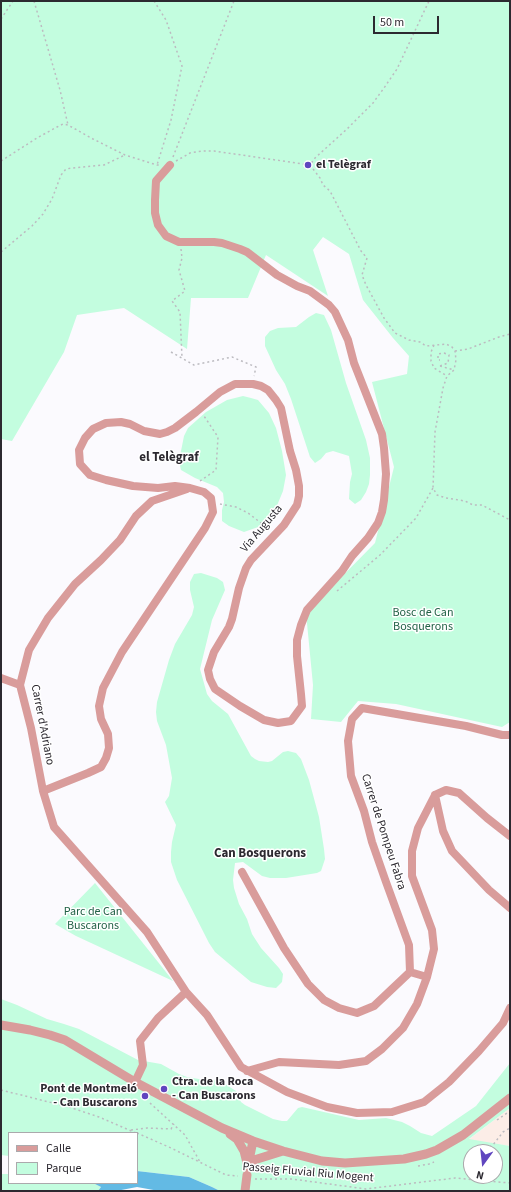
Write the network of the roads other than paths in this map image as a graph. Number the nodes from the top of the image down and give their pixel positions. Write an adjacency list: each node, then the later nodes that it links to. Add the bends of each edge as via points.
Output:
1 (170, 165): 2 (street, Via Augusta, via 156,181 155,213 158,225 166,236 180,242 222,243 247,252 277,275 323,299 335,312 344,330 356,369 382,434 386,461 382,512 368,538 307,610 297,640 302,706 291,721 278,724 264,720 240,706 215,689 208,670 214,652 232,619 246,568 284,525 297,505 299,496 296,470 281,408 268,390 253,384 235,384 220,392 175,428 160,434 121,422 106,423 93,429 79,450 80,464 90,475 148,488)
2 (190, 488): 4 (street, Carrer d'Adriano, via 152,501 136,516 120,540 75,584 48,618 29,650); 6 (street, Via Augusta, via 204,492 211,498 213,512 205,528 122,652 102,688 99,706 101,719 108,734 109,748 106,758 101,767)
3 (1, 678): 4 (street)
4 (20, 685): 6 (street, Carrer d'Adriano)
5 (510, 735): 11 (street, Carrer de Pompeu Fabra, via 362,708 352,719 348,741 351,776 409,945)
6 (43, 791): 13 (street, Carrer d'Adriano, via 54,827 146,932)
7 (435, 795): 8 (street, via 446,790 459,792); 10 (street, via 443,831 452,851); 12 (street, via 418,828 412,851 412,876 432,930 434,949)
8 (510, 836)
9 (242, 872): 11 (street, via 284,948 308,984 324,1000 356,1013 374,1006)
10 (510, 908)
11 (410, 972): 12 (street)
12 (427, 976): 16 (street, via 417,1004 403,1028 366,1061 338,1065 279,1062)
13 (186, 992): 16 (street, Carrer d'Adriano, via 207,1014 241,1067); 17 (street, via 158,1018 140,1041 143,1066)
14 (510, 1008): 16 (street, Carrer d'Adriano, via 503,1023 449,1082 424,1102 392,1112 357,1113 327,1107 287,1092)
15 (1, 1025): 17 (street, via 65,1040)
16 (247, 1070)
17 (135, 1082): 19 (street)
18 (510, 1098): 21 (street, via 453,1141 420,1156 334,1163)
19 (222, 1128): 20 (street); 22 (street, via 236,1139 244,1151)
20 (253, 1141): 21 (street); 22 (street)
21 (283, 1151): 22 (street, via 254,1160)
22 (248, 1174): 23 (street, bridge)
23 (245, 1191)

